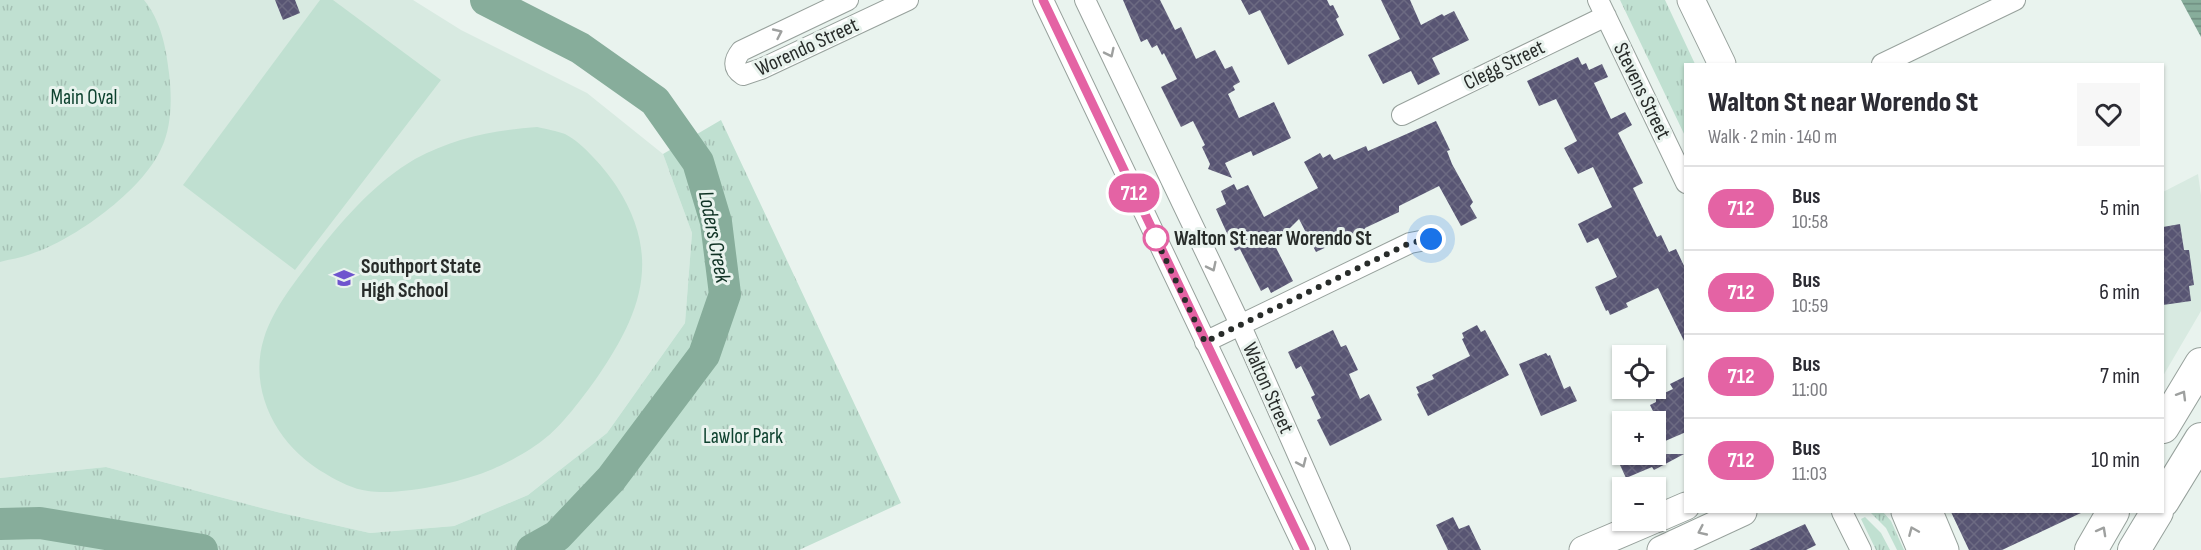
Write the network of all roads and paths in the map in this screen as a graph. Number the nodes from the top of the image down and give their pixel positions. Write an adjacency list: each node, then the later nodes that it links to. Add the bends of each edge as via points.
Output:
1 (848, 0): 2 (street, Worendo Street, one-way to 1, via 761,69 743,75 734,66 741,51)
2 (908, 0)
3 (1042, 0): 15 (street, Walton Street)
4 (1085, 0): 14 (street, Walton Street, one-way to 14)
5 (1690, 0): 8 (main road)
6 (2015, 0): 9 (street)
7 (1602, 8): 10 (street, Clegg Street); 11 (street, Stevens Street)
8 (1722, 63)
9 (1884, 63)
10 (1402, 115)
11 (1681, 157): 12 (street, Stevens Street)
12 (1684, 173)
13 (1431, 239): 14 (street, via 1410,243)
14 (1240, 324): 15 (street); 30 (street, Walton Street, one-way to 30)
15 (1205, 342): 29 (street, Walton Street)
16 (2201, 363): 17 (highway, one-way to 16)
17 (2164, 425)
18 (2201, 439): 19 (highway)
19 (2164, 499)
20 (1684, 507): 27 (main road)
21 (1741, 513): 32 (main road, one-way to 32)
22 (1842, 513): 33 (street)
23 (1905, 513): 34 (main road, one-way to 23)
24 (1929, 513): 35 (main road)
25 (2112, 513): 36 (highway, one-way to 25)
26 (2156, 513): 37 (highway)
27 (1666, 515)
28 (1628, 531): 31 (main road)
29 (1305, 550)
30 (1340, 550)
31 (1583, 550)
32 (1660, 550)
33 (1861, 550)
34 (1921, 550)
35 (1944, 550)
36 (2091, 550)
37 (2134, 550)

